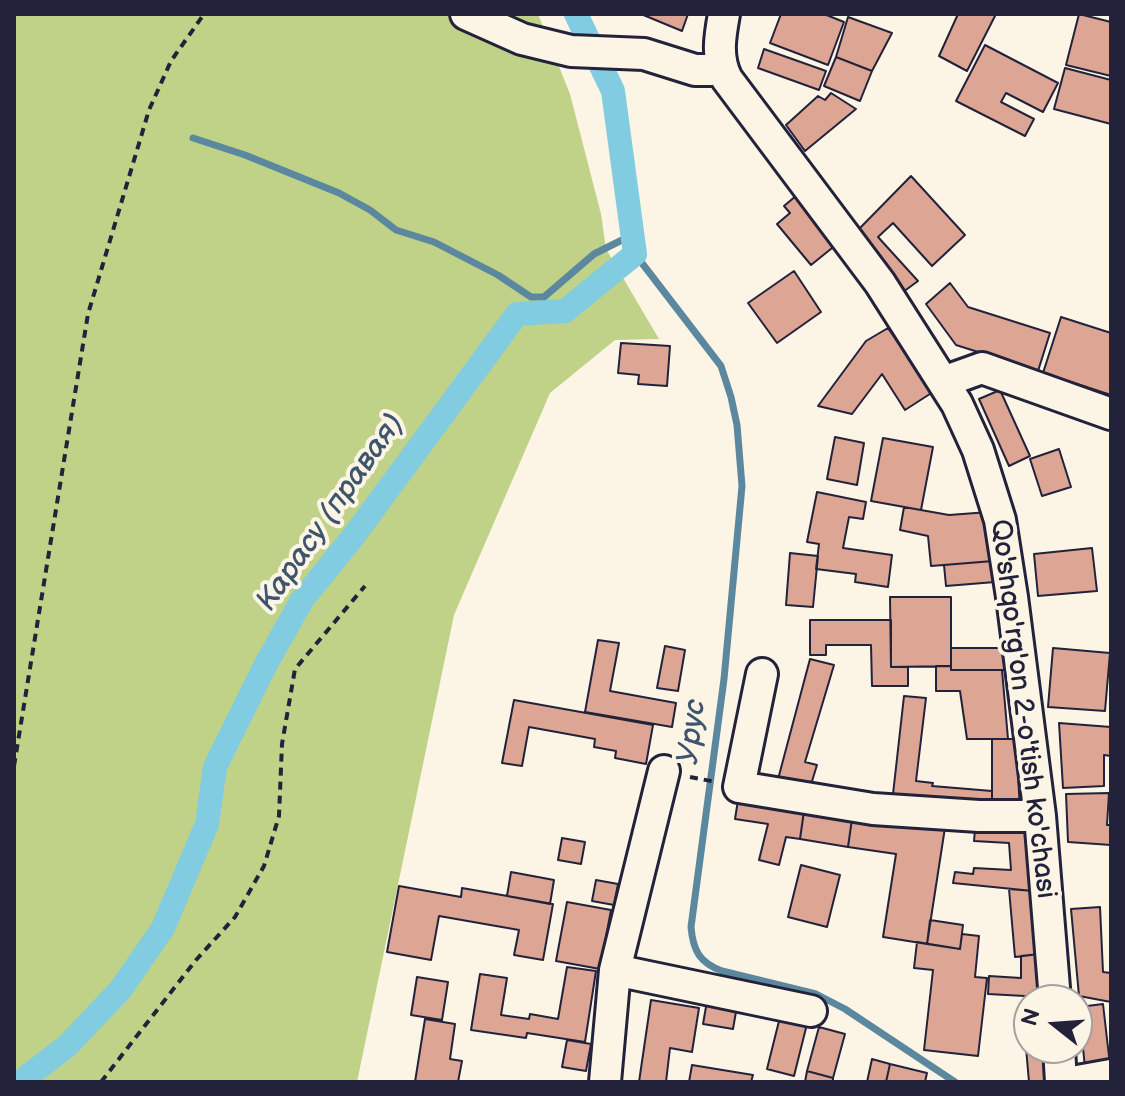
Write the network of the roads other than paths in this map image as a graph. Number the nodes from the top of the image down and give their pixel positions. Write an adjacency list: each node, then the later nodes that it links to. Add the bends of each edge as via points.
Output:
1 (466, 14): 3 (street, via 522,39 571,51 644,54 695,70)
2 (724, 14): 3 (street)
3 (722, 70): 4 (street, Qo'shqo'rg'on 2-o'tish ko'chasi, via 880,283)
4 (943, 382): 5 (street, via 982,368); 8 (street, Qo'shqo'rg'on 2-o'tish ko'chasi, via 978,450 1000,520)
5 (1111, 414)
6 (762, 674): 8 (street, via 739,787 873,809)
7 (664, 771): 9 (street)
8 (1040, 816): 10 (street, Qo'shqo'rg'on 2-o'tish ko'chasi)
9 (615, 970): 11 (street); 13 (street)
10 (1054, 984)
11 (811, 1011)
12 (1111, 1075): 14 (street)
13 (605, 1082)
14 (1072, 1082)

